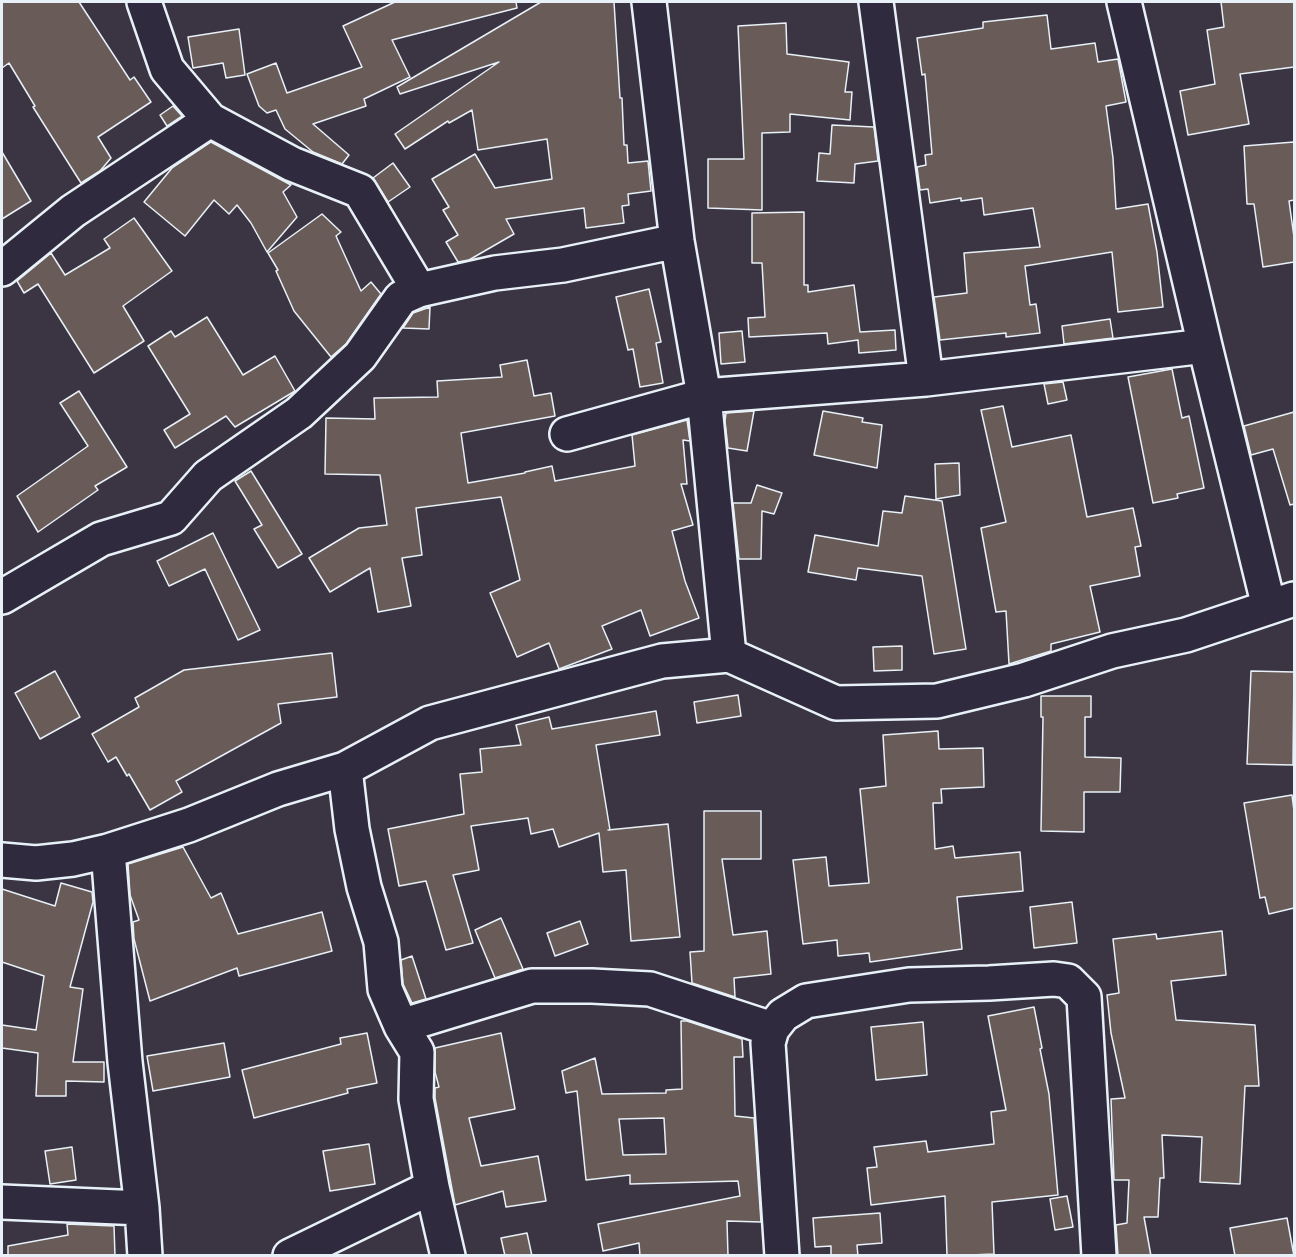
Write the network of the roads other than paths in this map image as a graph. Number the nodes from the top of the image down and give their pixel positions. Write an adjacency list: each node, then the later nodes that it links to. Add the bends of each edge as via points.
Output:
1 (144, 2): 5 (street, via 167,69)
2 (649, 2): 6 (street)
3 (876, 2): 10 (street)
4 (1124, 2): 9 (street)
5 (210, 120): 7 (street, via 73,211); 8 (street, via 292,164 360,191)
6 (677, 241): 8 (street); 11 (street)
7 (2, 269)
8 (419, 290): 13 (street, via 401,298 360,356 299,413 208,476 171,518 101,539)
9 (1204, 346): 10 (street); 14 (street)
10 (926, 379): 11 (street)
11 (704, 396): 12 (street); 15 (street)
12 (567, 434)
13 (2, 597)
14 (1282, 603): 15 (street, via 1186,635 1112,651 1024,680 937,701 836,703)
15 (729, 655): 16 (street, via 662,661 430,723)
16 (345, 769): 17 (street, via 278,789 189,825); 19 (street, via 364,887 381,942 385,989)
17 (108, 851): 18 (street, via 36,863); 23 (street, via 125,1062)
18 (2, 860)
19 (401, 1026): 20 (street, via 532,986 592,986 650,989); 21 (street, via 417,1052 416,1099)
20 (772, 1029): 27 (street, via 768,1043); 28 (street, via 783,1015 806,1001 909,985 1068,981 1084,997)
21 (432, 1186): 25 (street); 26 (street)
22 (2, 1202): 23 (street)
23 (142, 1208): 24 (street)
24 (146, 1256)
25 (290, 1256)
26 (448, 1256)
27 (782, 1256)
28 (1098, 1256)

